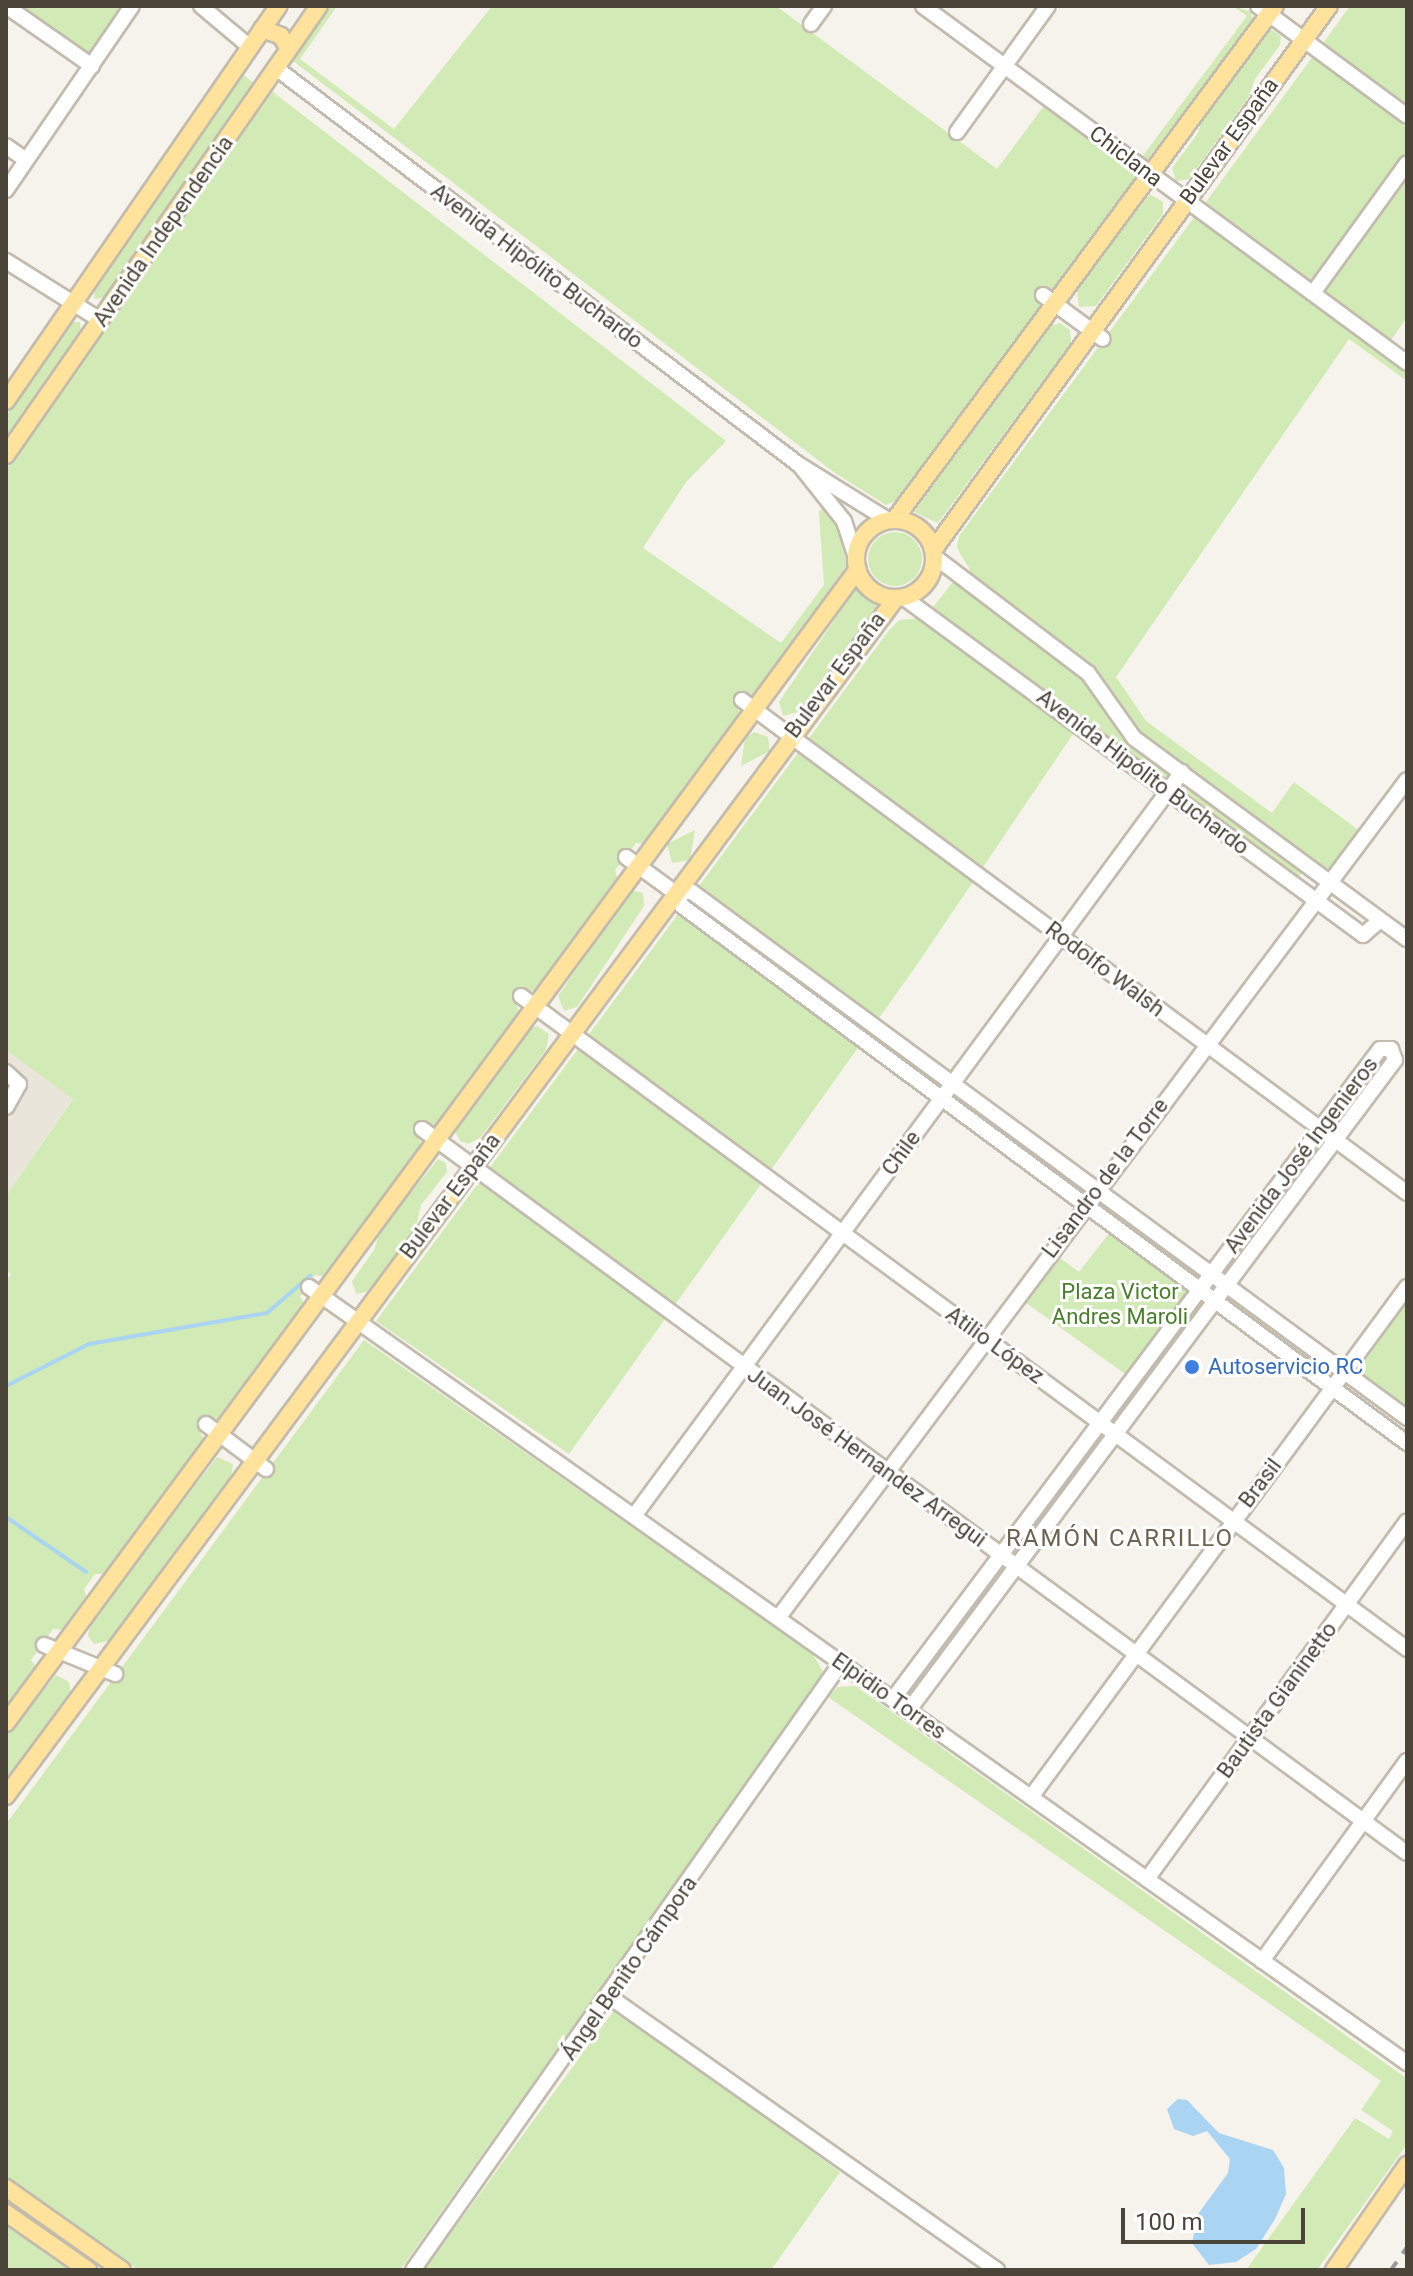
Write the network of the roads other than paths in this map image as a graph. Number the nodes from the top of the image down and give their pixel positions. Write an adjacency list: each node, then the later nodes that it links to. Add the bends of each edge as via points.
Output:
1 (6, 6): 16 (street)
2 (132, 6): 16 (street)
3 (201, 6): 15 (street)
4 (278, 6): 12 (main road, Avenida Independencia)
5 (319, 6): 14 (main road, Avenida Independencia)
6 (824, 6): 11 (street)
7 (923, 6): 17 (street, Chiclana)
8 (1048, 6): 17 (street)
9 (1329, 6): 13 (main road, Bulevar España)
10 (1267, 9): 13 (street); 24 (main road, Bulevar España)
11 (811, 24)
12 (262, 29): 14 (main road, via 281,36); 15 (main road, Avenida Independencia)
13 (1304, 40): 19 (street); 26 (main road, Bulevar España)
14 (289, 49): 18 (main road, Avenida Independencia)
15 (247, 52): 18 (main road, via 253,73); 30 (main road, Avenida Independencia)
16 (92, 66): 22 (street)
17 (1005, 66): 20 (street); 24 (street, Chiclana)
18 (273, 72): 31 (main road, Avenida Independencia); 36 (street, Avenida Hipólito Buchardo)
19 (1407, 116)
20 (957, 132)
21 (6, 146): 22 (street)
22 (26, 160): 25 (street)
23 (1407, 163): 28 (street)
24 (1151, 174): 26 (street, Chiclana); 29 (main road, Bulevar España)
25 (6, 190)
26 (1186, 200): 28 (street, Chiclana); 32 (main road, Bulevar España)
27 (6, 261): 30 (street)
28 (1313, 293): 33 (street, Chiclana)
29 (1049, 300): 32 (street); 37 (main road, Bulevar España)
30 (74, 304): 31 (street); 34 (main road, Avenida Independencia)
31 (100, 320): 35 (main road, Avenida Independencia)
32 (1097, 335): 38 (main road, Bulevar España)
33 (1407, 363)
34 (6, 401)
35 (6, 455)
36 (798, 464): 37 (street, Avenida Hipólito Buchardo); 39 (street, Avenida Hipólito Buchardo, via 844,521)
37 (891, 520): 38 (main road, via 922,530); 39 (main road, via 868,530)
38 (934, 553): 40 (main road, via 926,583); 44 (street, Avenida Hipólito Buchardo, via 1088,673 1134,738)
39 (857, 563): 40 (main road, via 871,589); 42 (main road, Bulevar España)
40 (900, 598): 43 (main road, Bulevar España); 46 (street, Avenida Hipólito Buchardo)
41 (742, 700): 42 (street, Rodolfo Walsh)
42 (756, 711): 43 (street, Rodolfo Walsh); 48 (main road, Bulevar España)
43 (797, 740): 50 (main road, Bulevar España); 53 (street, Rodolfo Walsh)
44 (1182, 772): 46 (street, Chile); 49 (street, Avenida Hipólito Buchardo)
45 (1407, 780): 49 (street, Lisandro de la Torre)
46 (1168, 790): 51 (street, Avenida Hipólito Buchardo); 53 (street, Chile)
47 (626, 857): 48 (street)
48 (641, 867): 50 (street); 56 (main road, Bulevar España)
49 (1331, 884): 51 (street, Lisandro de la Torre); 52 (street, Avenida Hipólito Buchardo)
50 (674, 892): 57 (main road, Bulevar España); 60 (street, via 692,892); 61 (street, via 682,906)
51 (1313, 899): 52 (street, Avenida Hipólito Buchardo, via 1363,935); 58 (street, Lisandro de la Torre)
52 (1380, 920): 54 (street, Avenida Hipólito Buchardo)
53 (1061, 936): 58 (street, Rodolfo Walsh); 60 (street, Chile)
54 (1407, 939)
55 (521, 996): 56 (street, Atilio López)
56 (537, 1008): 57 (street, Atilio López); 66 (main road, Bulevar España)
57 (577, 1036): 67 (main road, Bulevar España); 71 (street, Atilio López)
58 (1206, 1043): 63 (street, Rodolfo Walsh); 68 (street, Lisandro de la Torre)
59 (11, 1075): 62 (street, via 19,1088)
60 (953, 1084): 61 (street, Chile); 68 (street)
61 (941, 1099): 70 (street); 71 (street, Chile)
62 (6, 1107)
63 (1321, 1128): 65 (street, Rodolfo Walsh); 65 (street, Avenida José Ingenieros, via 1380,1049 1391,1049 1395,1060); 72 (street, Avenida José Ingenieros)
64 (422, 1129): 66 (street, Juan José Hernandez Arregui)
65 (1336, 1139): 69 (street, Rodolfo Walsh); 73 (street, Avenida José Ingenieros)
66 (438, 1141): 67 (street, Juan José Hernandez Arregui); 76 (main road, Bulevar España)
67 (477, 1171): 78 (main road, Bulevar España); 80 (street, Juan José Hernandez Arregui)
68 (1097, 1189): 70 (street, Lisandro de la Torre); 72 (street)
69 (1407, 1193)
70 (1085, 1205): 75 (street); 79 (street, Lisandro de la Torre)
71 (843, 1233): 79 (street, Atilio López); 80 (street, Chile)
72 (1212, 1274): 73 (street); 75 (street, Avenida José Ingenieros)
73 (1227, 1285): 77 (street, Avenida José Ingenieros); 81 (street)
74 (1407, 1287): 81 (street, Brasil)
75 (1199, 1290): 77 (street); 84 (street, Avenida José Ingenieros)
76 (316, 1293): 78 (street, Elpidio Torres); 87 (main road, Bulevar España)
77 (1215, 1301): 82 (street); 86 (street, Avenida José Ingenieros)
78 (363, 1327): 89 (main road, Bulevar España); 91 (street, Elpidio Torres)
79 (986, 1338): 84 (street, Atilio López); 90 (street, Lisandro de la Torre)
80 (744, 1367): 90 (street, Juan José Hernandez Arregui); 91 (street, Chile)
81 (1345, 1372): 82 (street, Brasil); 83 (street)
82 (1333, 1388): 88 (street); 92 (street, Brasil)
83 (1407, 1418)
84 (1100, 1422): 86 (street, Atilio López); 94 (street, Avenida José Ingenieros)
85 (206, 1424): 87 (street)
86 (1115, 1434): 92 (street, Atilio López); 95 (street, Avenida José Ingenieros)
87 (221, 1435): 89 (street); 98 (main road, Bulevar España)
88 (1407, 1443)
89 (260, 1465): 102 (main road, Bulevar España)
90 (887, 1472): 94 (street, Juan José Hernandez Arregui); 97 (street, Lisandro de la Torre)
91 (634, 1516): 97 (street, Elpidio Torres)
92 (1232, 1520): 96 (street, Atilio López); 100 (street, Brasil)
93 (1407, 1521): 96 (street, Bautista Gianinetto)
94 (1001, 1555): 95 (street, Juan José Hernandez Arregui); 103 (street, Avenida José Ingenieros)
95 (1016, 1567): 100 (street, Juan José Hernandez Arregui); 104 (street, Avenida José Ingenieros)
96 (1346, 1604): 99 (street, Atilio López); 106 (street, Bautista Gianinetto)
97 (778, 1618): 101 (street, Elpidio Torres)
98 (51, 1649): 102 (street); 105 (main road, Bulevar España)
99 (1407, 1649)
100 (1135, 1654): 106 (street, Juan José Hernandez Arregui); 109 (street, Brasil)
101 (841, 1663): 103 (street, Elpidio Torres); 114 (street, Ángel Benito Cámpora)
102 (109, 1670): 108 (main road, Bulevar España, via 39,1764)
103 (893, 1699): 104 (street, Elpidio Torres)
104 (909, 1710): 109 (street, Elpidio Torres)
105 (6, 1723)
106 (1250, 1738): 110 (street, Juan José Hernandez Arregui); 112 (street, Bautista Gianinetto)
107 (1407, 1761): 110 (street)
108 (6, 1796)
109 (1031, 1797): 112 (street, Elpidio Torres)
110 (1363, 1821): 111 (street, Juan José Hernandez Arregui); 113 (street)
111 (1407, 1853)
112 (1147, 1879): 113 (street, Elpidio Torres)
113 (1262, 1961): 115 (street, Elpidio Torres)
114 (610, 1997): 121 (street, Ángel Benito Cámpora); 122 (street)
115 (1407, 2063)
116 (1407, 2165): 123 (main road)
117 (6, 2188): 120 (main road)
118 (6, 2213): 119 (main road)
119 (88, 2270)
120 (122, 2270)
121 (413, 2270)
122 (997, 2270)
123 (1334, 2270)

